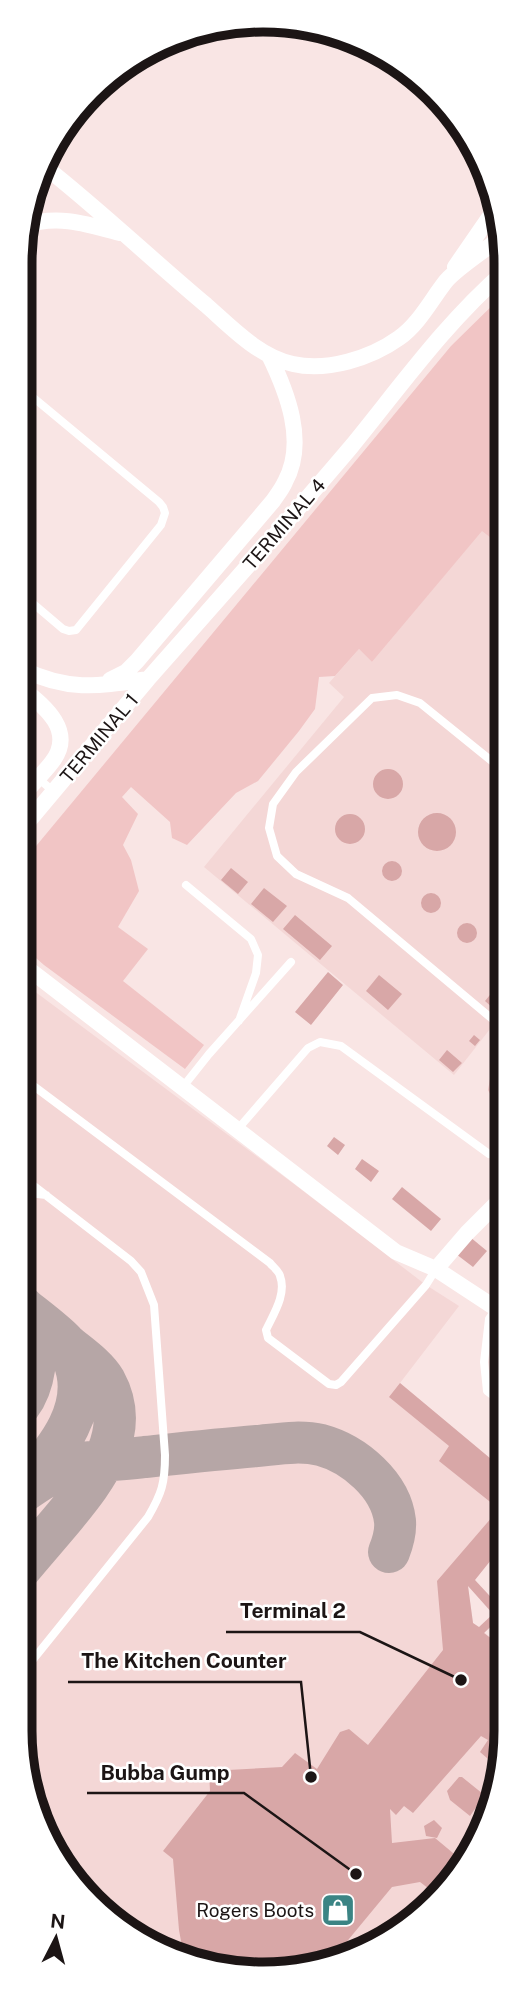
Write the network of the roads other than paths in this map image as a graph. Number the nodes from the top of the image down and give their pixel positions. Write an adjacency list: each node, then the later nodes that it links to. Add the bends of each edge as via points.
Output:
1 (50, 171): 4 (street)
2 (490, 217): 6 (street)
3 (35, 222): 4 (street, via 55,219)
4 (126, 235): 8 (street)
5 (493, 244): 6 (street)
6 (448, 278): 8 (street, via 417,321 400,338 376,351 319,366 293,364)
7 (494, 280): 12 (street, TERMINAL 4, via 448,328)
8 (269, 355): 13 (street, via 293,418 293,459 286,481 137,662 113,679)
9 (32, 397): 10 (lane, via 143,488 165,513 161,525 76,630 63,629)
10 (32, 602)
11 (32, 674): 13 (street, via 60,684)
12 (148, 679): 13 (street); 19 (street, TERMINAL 1)
13 (85, 686)
14 (32, 697): 17 (street, TERMINAL 1, via 54,718 61,743)
15 (494, 763): 24 (lane, via 421,703 397,695 372,698 296,772 273,804 269,828 277,856 296,874 348,898)
16 (32, 773): 17 (lane)
17 (37, 778): 18 (street, TERMINAL 1); 19 (lane)
18 (32, 784)
19 (54, 792): 20 (street, TERMINAL 1)
20 (32, 817)
21 (186, 885): 25 (lane, via 255,947 256,973)
22 (291, 962): 25 (lane)
23 (32, 972): 27 (street)
24 (494, 1020)
25 (239, 1021): 27 (lane)
26 (32, 1085): 34 (lane, via 270,1263 280,1274 282,1285 265,1334 329,1384 341,1382)
27 (182, 1088): 28 (street)
28 (237, 1130): 29 (lane, via 308,1048 320,1042 341,1046); 34 (street, via 396,1251)
29 (489, 1154)
30 (32, 1184): 32 (lane)
31 (32, 1193): 32 (lane)
32 (46, 1195): 38 (lane, via 131,1261 147,1284 154,1304 165,1477 148,1517)
33 (494, 1206): 34 (street)
34 (436, 1269): 35 (street)
35 (494, 1302)
36 (494, 1314): 37 (lane, via 489,1319 484,1377 487,1391)
37 (494, 1396)
38 (32, 1661)

